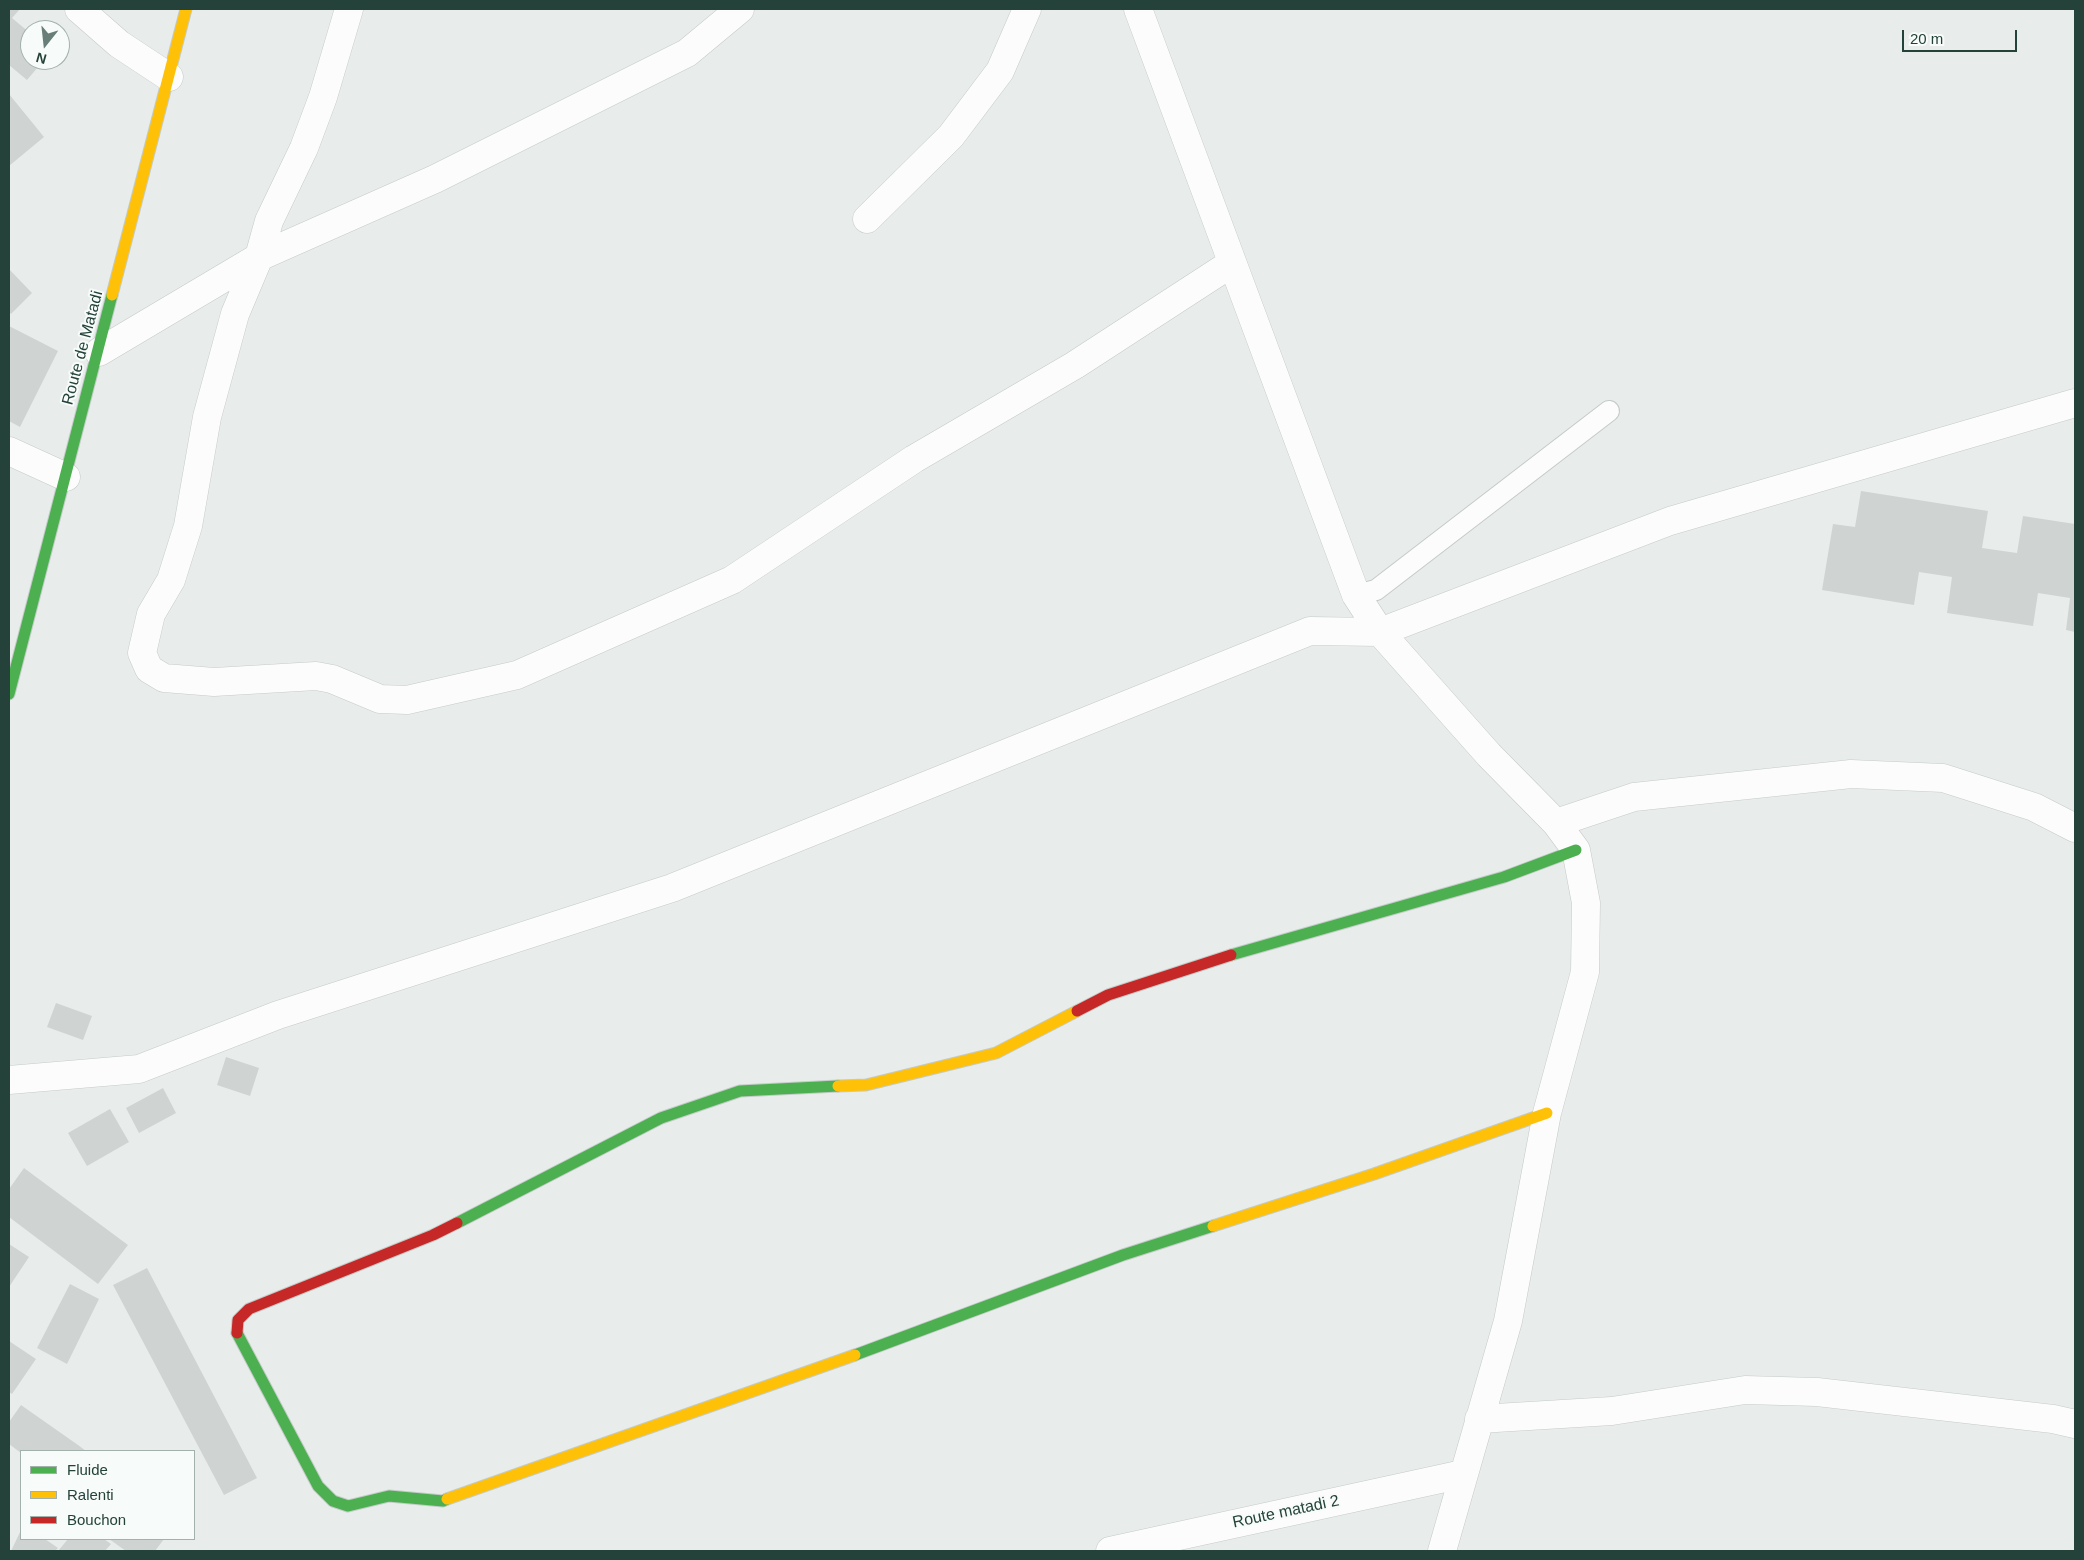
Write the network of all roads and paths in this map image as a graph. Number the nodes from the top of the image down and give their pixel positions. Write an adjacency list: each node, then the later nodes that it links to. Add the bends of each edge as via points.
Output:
1 (79, 9): 7 (street, via 119,44)
2 (186, 9): 7 (main road, Route de Matadi)
3 (349, 9): 9 (street, via 323,97 304,148 269,221)
4 (740, 9): 9 (street, via 687,53 628,84 435,178)
5 (1028, 9): 8 (street, via 1000,71 951,136)
6 (1138, 9): 10 (street)
7 (169, 77): 11 (main road, Route de Matadi)
8 (867, 219)
9 (259, 257): 10 (street, via 235,314 207,416 188,526 171,580 151,614 142,653 149,669 164,678 214,682 316,676 332,679 380,699 406,700 517,675 732,580 914,459 1075,365); 11 (street)
10 (1232, 263): 16 (street)
11 (99, 352): 15 (main road, Route de Matadi)
12 (2075, 403): 17 (street, via 1670,521)
13 (1609, 411): 16 (lane, via 1376,590)
14 (9, 451): 15 (street)
15 (66, 477): 18 (main road, Route de Matadi)
16 (1356, 595): 17 (street)
17 (1380, 632): 19 (street, via 1489,755); 22 (street, via 1310,631 672,888 278,1015 139,1069)
18 (9, 694)
19 (1556, 822): 20 (street, via 1634,797 1851,774 1943,778 2034,807); 21 (street)
20 (2075, 828)
21 (1576, 850): 23 (street, via 1586,903 1585,972); 23 (main road, via 1504,877 1216,959 1108,995 996,1052 866,1085 740,1091 661,1118 432,1235 248,1309 238,1320 236,1332 318,1486 333,1501 348,1506 389,1496 444,1501 1124,1255 1374,1174)
22 (9, 1080)
23 (1548, 1113): 24 (street, via 1508,1320)
24 (1479, 1419): 25 (street, via 1612,1411 1745,1390 1817,1392); 26 (street)
25 (2075, 1424)
26 (1463, 1474): 27 (street, Route matadi 2); 28 (street)
27 (1110, 1551)
28 (1442, 1551)

